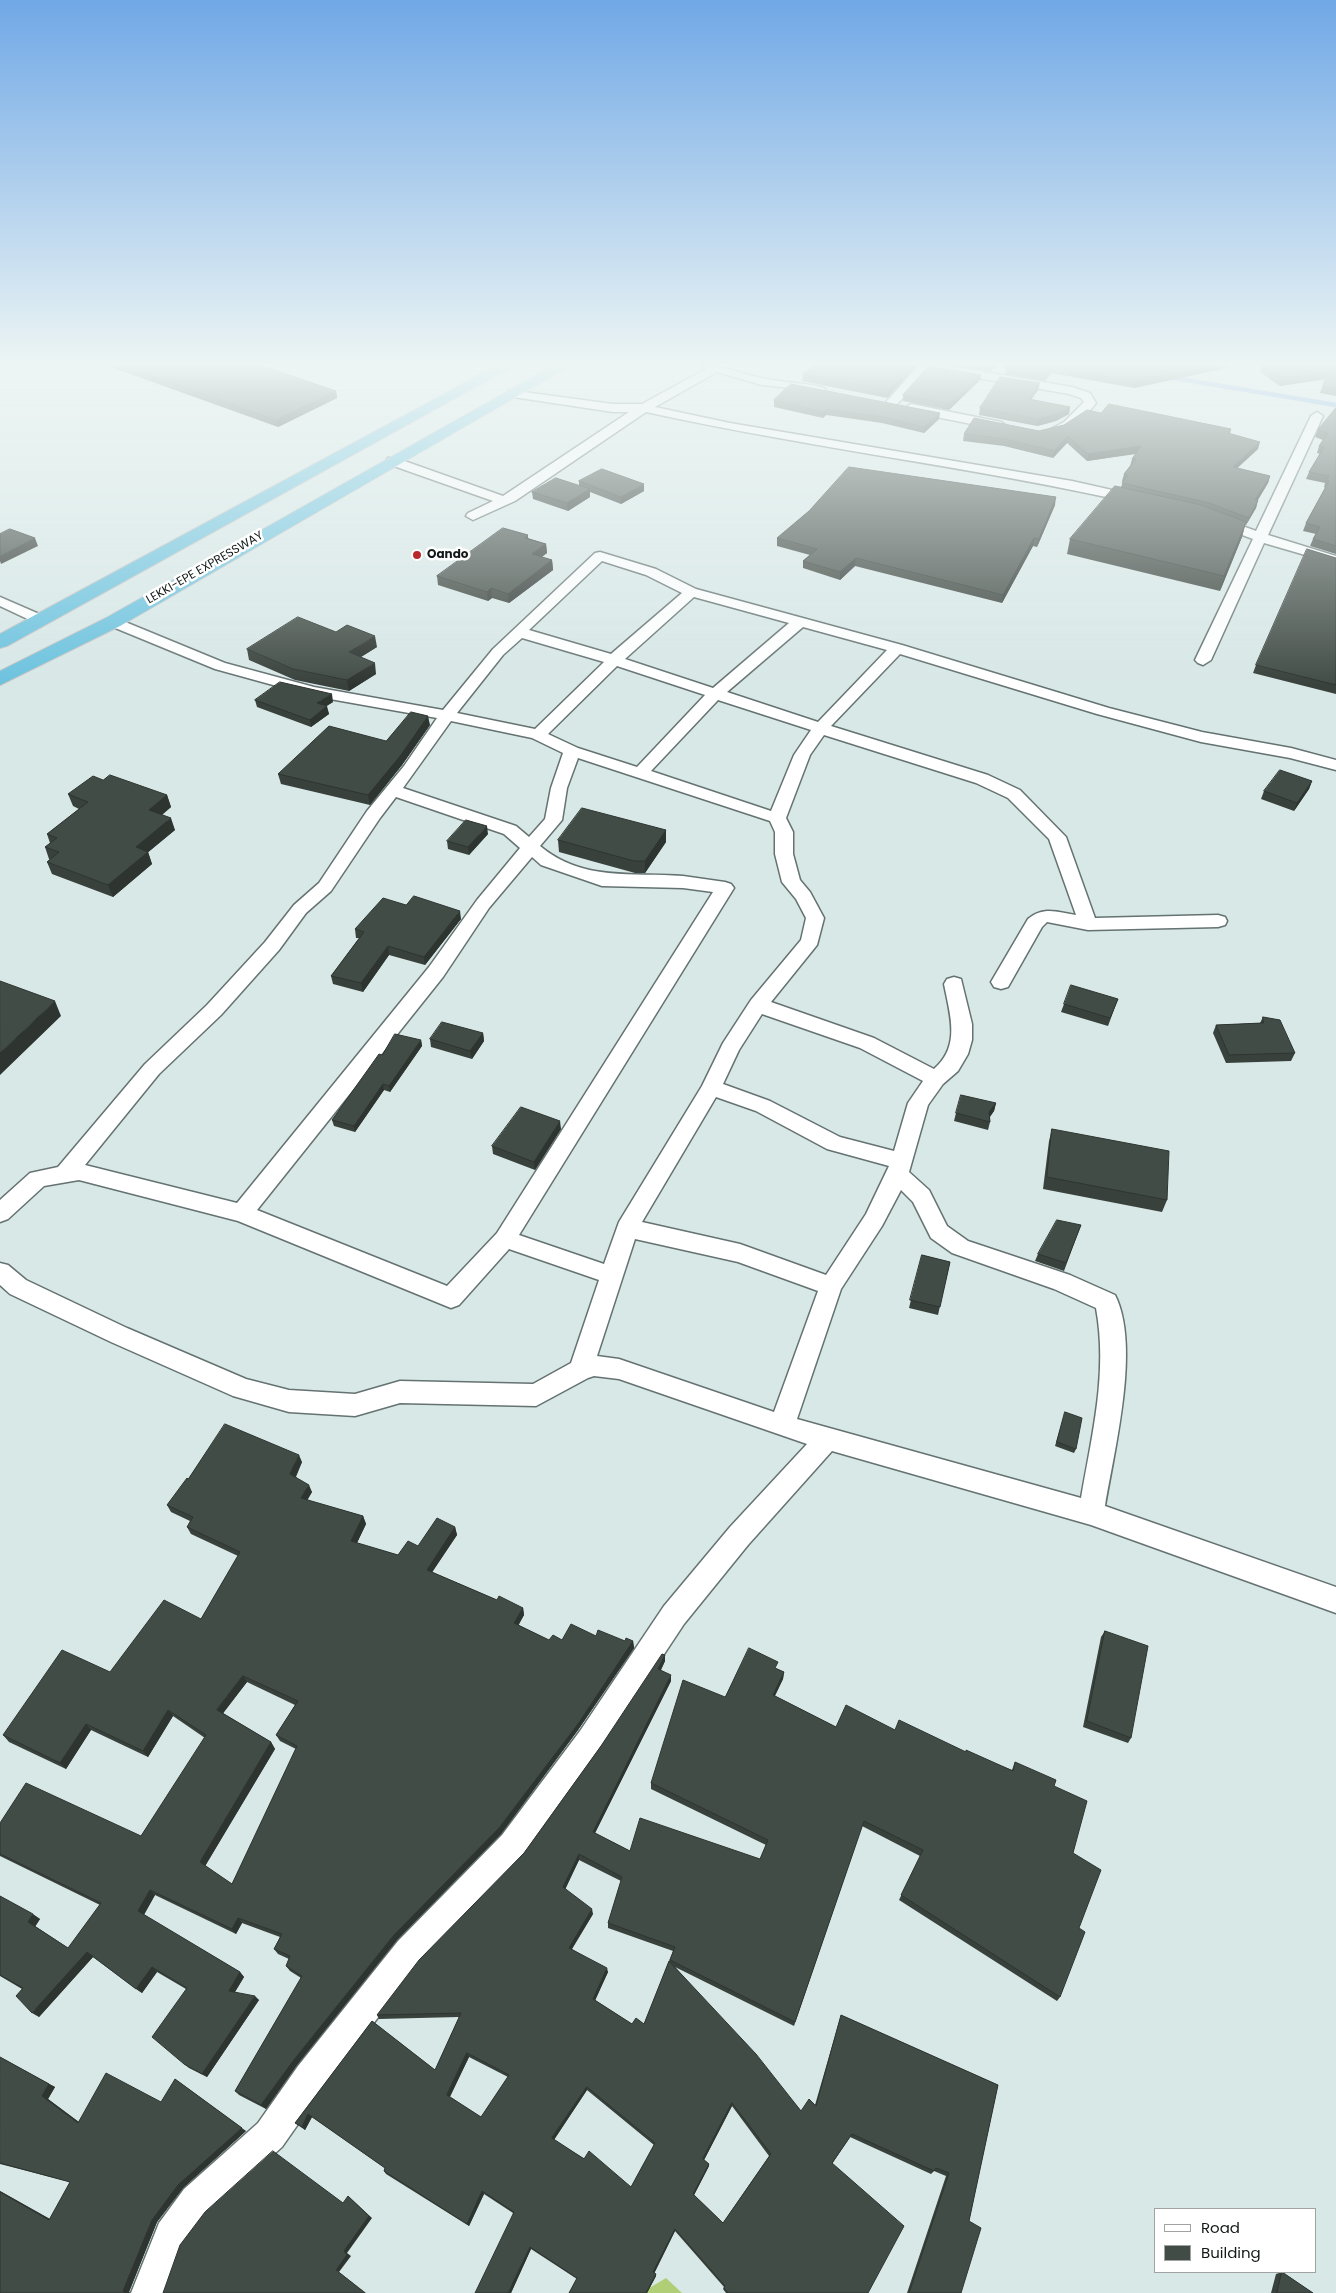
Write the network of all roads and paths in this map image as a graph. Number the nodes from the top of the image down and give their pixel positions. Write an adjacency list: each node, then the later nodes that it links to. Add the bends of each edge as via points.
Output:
1 (312, 472): 15 (highway)
2 (373, 472): 17 (highway, LEKKI-EPE EXPRESSWAY)
3 (423, 472): 8 (street)
4 (547, 472): 8 (street)
5 (927, 472): 6 (street, via 1145,508 1072,484)
6 (999, 472)
7 (1292, 472): 11 (street)
8 (504, 501): 9 (street)
9 (473, 516)
10 (1203, 521): 11 (street)
11 (1262, 538): 12 (street); 22 (street)
12 (1336, 560)
13 (691, 592): 16 (street); 18 (street, via 651,572 600,556); 21 (street)
14 (0, 601): 15 (street)
15 (41, 620): 19 (highway)
16 (801, 621): 20 (street); 24 (street)
17 (113, 622): 23 (highway, LEKKI-EPE EXPRESSWAY); 25 (street, via 220,666 313,691)
18 (519, 632): 21 (street); 25 (street, via 498,652)
19 (0, 642)
20 (897, 648): 26 (street); 29 (street, via 1136,720)
21 (614, 660): 24 (street); 27 (street)
22 (1204, 660)
23 (0, 679)
24 (714, 694): 26 (street); 30 (street)
25 (446, 716): 27 (street); 31 (street)
26 (821, 728): 32 (street, via 794,769); 35 (street, via 982,779 1014,794 1057,837)
27 (538, 735): 28 (street)
28 (572, 751): 30 (street); 33 (street, via 559,788 553,820)
29 (1336, 765)
30 (640, 773): 32 (street)
31 (392, 790): 33 (street, via 510,830); 42 (street, via 325,887 300,909 272,946 214,1010 152,1069)
32 (778, 818): 38 (street, via 784,832 784,854 791,882 804,896 815,918 810,941)
33 (529, 848): 44 (street, via 482,904 436,972); 46 (street, via 547,862 602,880 683,882 725,888)
34 (1218, 921): 35 (street)
35 (1088, 924): 36 (street, via 1042,917 1035,923)
36 (1001, 982)
37 (954, 984): 39 (street, via 962,1040 951,1066)
38 (758, 1006): 39 (street, via 867,1043); 40 (street, via 730,1048)
39 (936, 1079): 41 (street, via 918,1103)
40 (711, 1088): 41 (street, via 763,1106 834,1143); 45 (street)
41 (899, 1168): 49 (street, via 874,1220); 53 (street, via 921,1196 938,1232 960,1247 1062,1282 1107,1302 1113,1323 1112,1381)
42 (65, 1174): 43 (street, via 38,1179); 44 (street, via 79,1172)
43 (0, 1213)
44 (242, 1213): 46 (street, via 451,1298)
45 (627, 1228): 48 (street); 49 (street, via 740,1253)
46 (506, 1239): 48 (street)
47 (0, 1272): 50 (street, via 18,1287 242,1389 289,1401 355,1405 400,1392 536,1395)
48 (610, 1275): 50 (street)
49 (831, 1286): 51 (street)
50 (581, 1370): 51 (street, via 594,1366 619,1369)
51 (782, 1426): 52 (street)
52 (827, 1439): 53 (street); 55 (street, via 739,1536 674,1615 590,1741 513,1846 409,1952 310,2078 270,2135 196,2201 171,2236)
53 (1091, 1513): 54 (street)
54 (1336, 1600)
55 (149, 2293)

